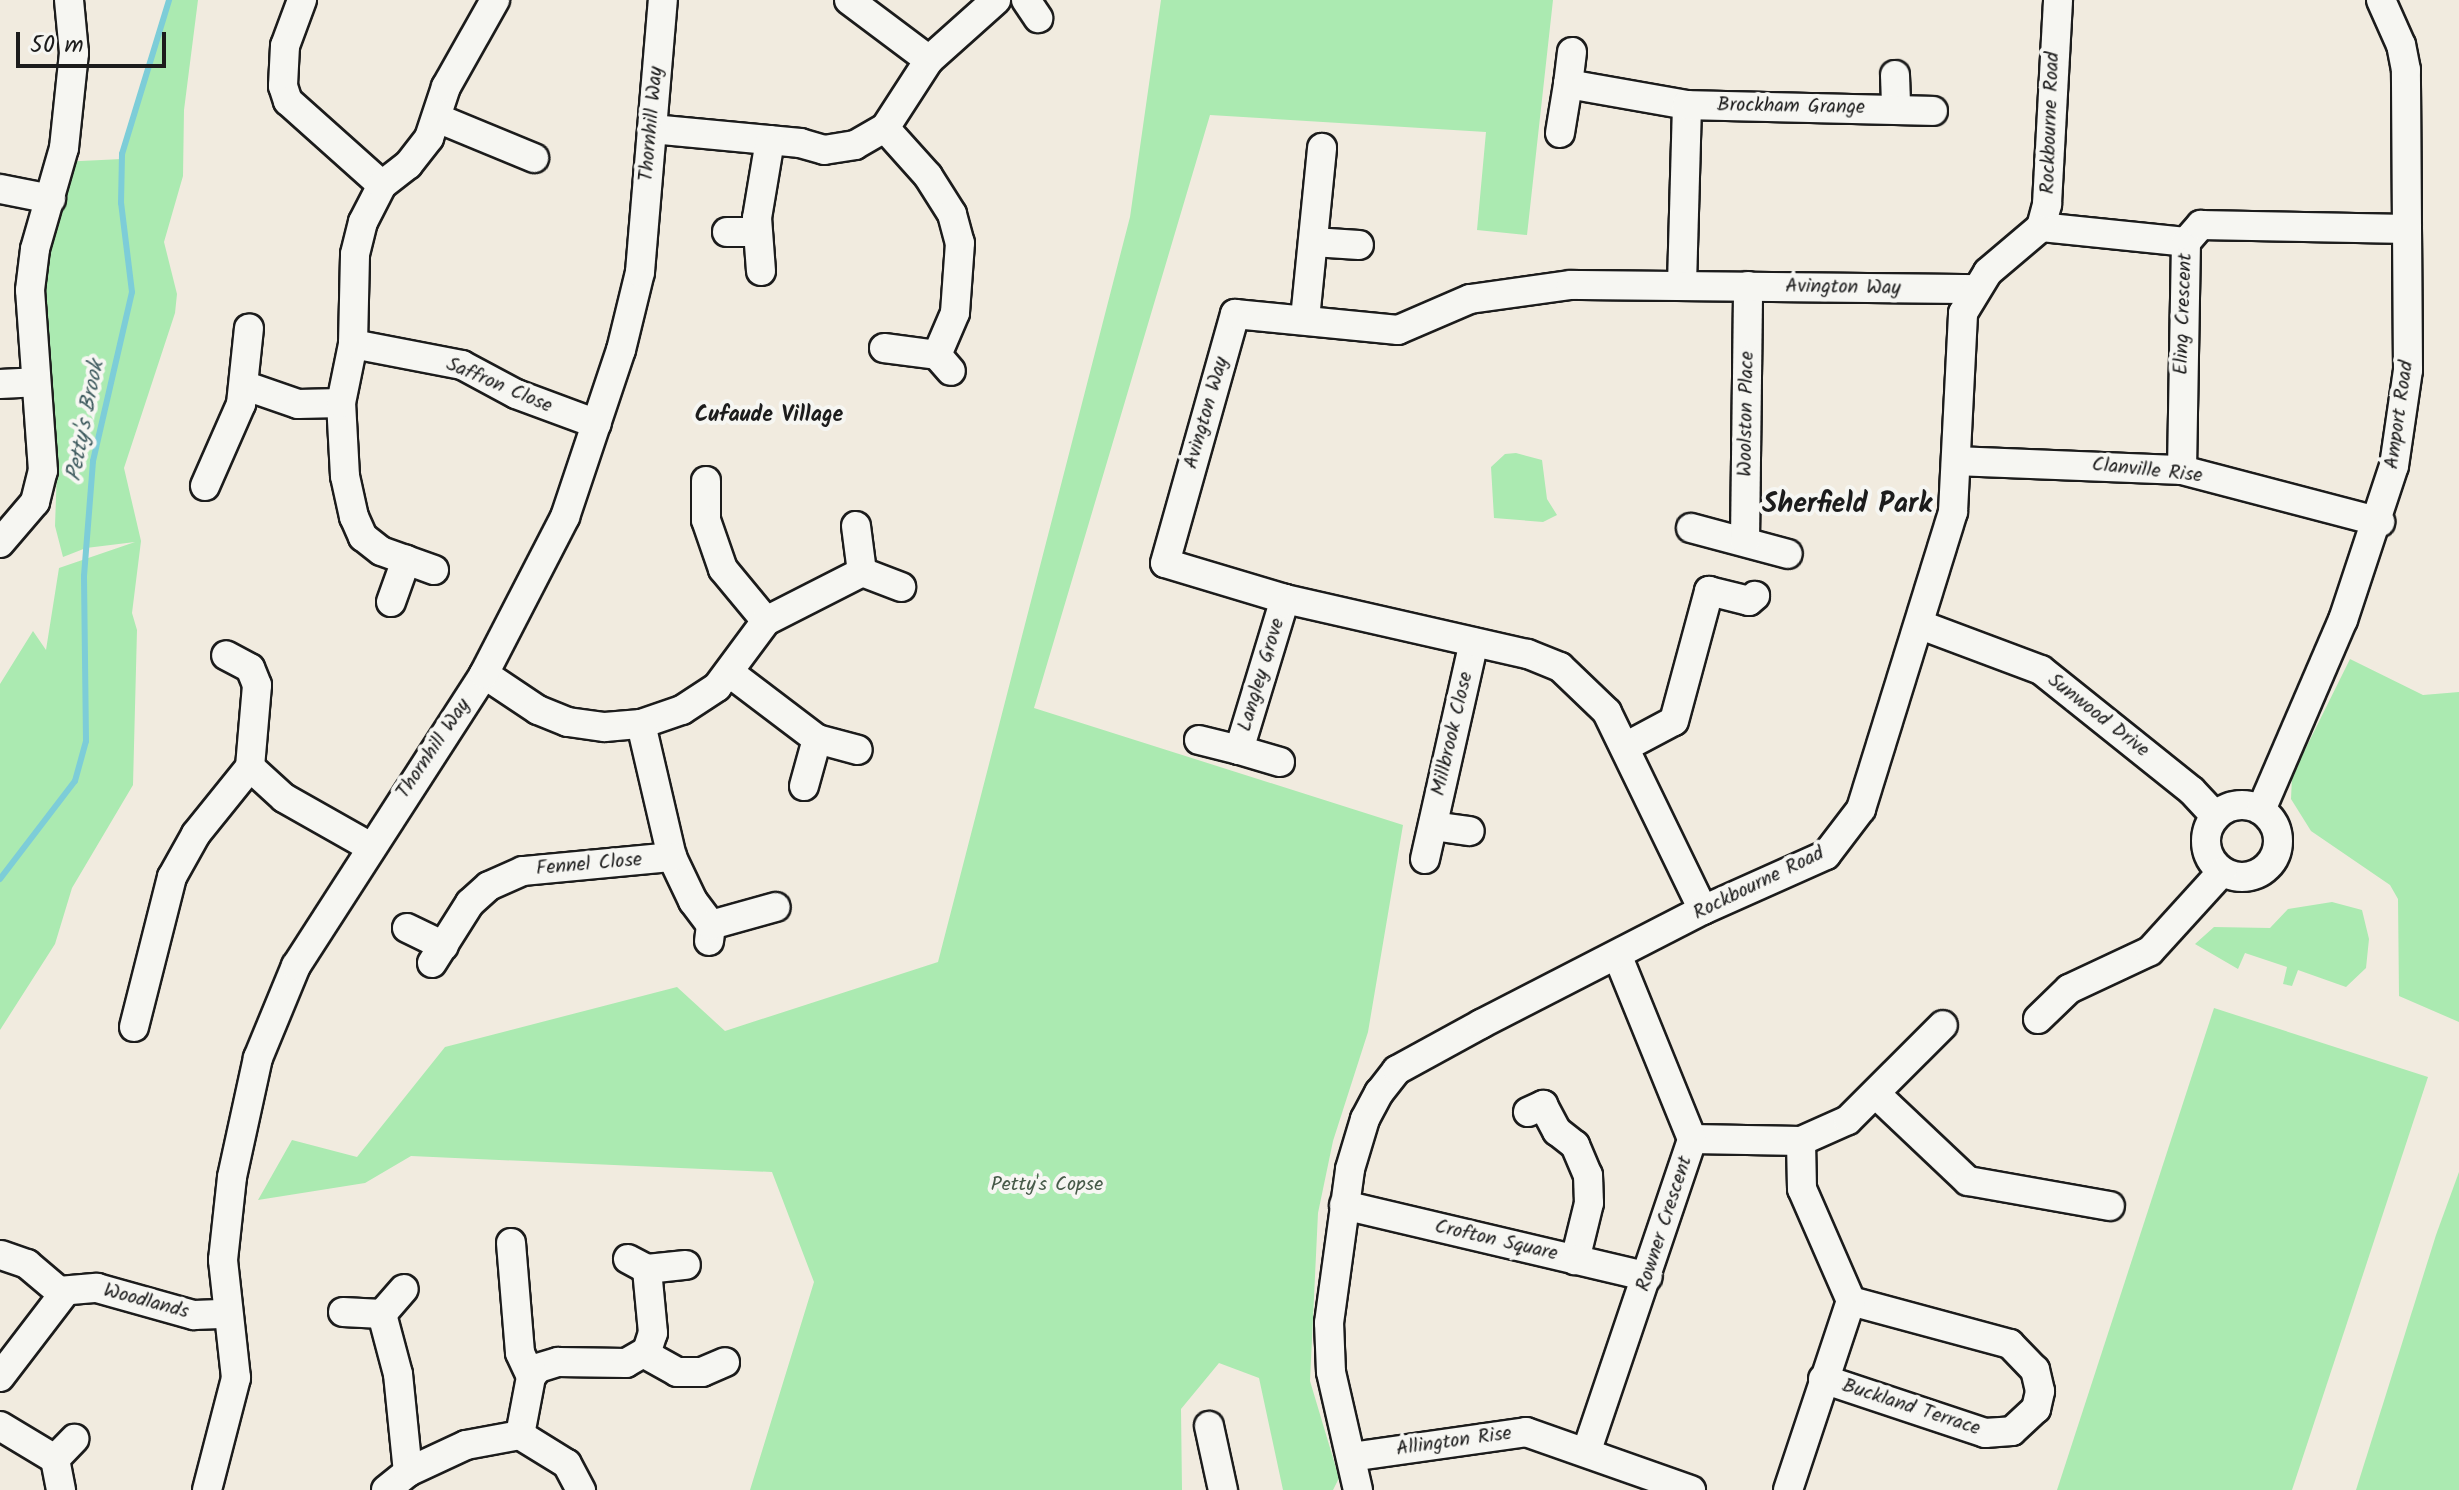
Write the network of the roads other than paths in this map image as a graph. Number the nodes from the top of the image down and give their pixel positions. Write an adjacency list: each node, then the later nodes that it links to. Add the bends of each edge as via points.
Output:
1 (69, 0): 25 (street, via 74,53 64,148)
2 (302, 0): 23 (street, via 285,46 283,86 288,101)
3 (495, 0): 16 (street, via 446,87)
4 (663, 0): 18 (street, Thornhill Way)
5 (849, 0): 10 (street)
6 (996, 0): 10 (street)
7 (2058, 0): 26 (street, Rockbourne Road, via 2047,204)
8 (2381, 0): 27 (street, Amport Road, via 2406,70)
9 (1572, 52): 12 (street)
10 (929, 60): 17 (street)
11 (1895, 75): 14 (street)
12 (1568, 84): 13 (street, Brockham Grange); 19 (street)
13 (1687, 105): 14 (street, Brockham Grange); 34 (street)
14 (1896, 109): 15 (street, Brockham Grange)
15 (1933, 111)
16 (437, 118): 22 (street); 23 (street, via 408,165)
17 (885, 128): 20 (street, via 855,145 824,150); 40 (street, via 928,176 952,214 960,243 955,313 944,363)
18 (652, 129): 20 (street); 45 (street, Thornhill Way, via 640,272)
19 (1560, 133)
20 (770, 140): 29 (street)
21 (1322, 148): 30 (street)
22 (534, 158)
23 (382, 185): 39 (street, via 357,238)
24 (0, 189): 25 (street)
25 (51, 199): 41 (street, via 35,249 30,290)
26 (2041, 227): 31 (street); 36 (street)
27 (2407, 229): 31 (street, Eling Crescent, via 2201,225); 50 (street, Amport Road, via 2408,370)
28 (727, 232): 29 (street)
29 (757, 232): 33 (street)
30 (1313, 242): 32 (street); 37 (street)
31 (2186, 242): 47 (street, Eling Crescent)
32 (1359, 245)
33 (761, 271)
34 (1682, 284): 35 (street, Avington Way); 37 (street, Avington Way, via 1571,285 1507,292 1470,299 1398,330)
35 (1748, 286): 36 (street, Avington Way); 53 (street, Woolston Place)
36 (1973, 289): 46 (street, Rockbourne Road, via 1963,313)
37 (1305, 319): 61 (street, Avington Way, via 1235,314 1165,563)
38 (249, 328): 43 (street, via 243,362)
39 (353, 344): 44 (street); 45 (street, Saffron Close, via 462,365 516,394)
40 (884, 348)
41 (35, 382): 42 (street); 54 (street, via 43,471 35,502)
42 (0, 384)
43 (246, 386): 44 (street, via 298,404); 48 (street)
44 (341, 403): 56 (street, via 345,476 354,517 363,537)
45 (597, 424): 68 (street, Thornhill Way, via 565,517)
46 (1956, 461): 47 (street, Clanville Rise); 64 (street, Rockbourne Road, via 1953,512)
47 (2182, 470): 50 (street, Clanville Rise)
48 (215, 481)
49 (706, 481): 63 (street, via 694,518 730,582)
50 (2380, 522): 78 (street, Amport Road)
51 (856, 526): 58 (street)
52 (1691, 528): 53 (street)
53 (1745, 541): 55 (street)
54 (0, 543)
55 (1788, 554)
56 (406, 560): 57 (street); 62 (street)
57 (434, 570)
58 (862, 572): 59 (street); 63 (street)
59 (901, 587)
60 (1755, 596): 72 (street, via 1749,601 1709,591 1674,721)
61 (1285, 599): 65 (street, Avington Way); 74 (street, Langley Grove)
62 (391, 602)
63 (766, 621): 67 (street)
64 (1921, 625): 79 (street, Sunwood Drive, via 2041,670 2192,791); 87 (street, Rockbourne Road, via 1861,809 1826,855)
65 (1474, 642): 72 (street, Avington Way, via 1560,667 1607,712); 80 (street, Millbrook Close)
66 (226, 655): 76 (street, via 250,668 257,685)
67 (730, 673): 69 (street, via 682,710); 70 (street)
68 (484, 674): 69 (street, via 538,710 568,722); 82 (street, Thornhill Way)
69 (641, 724): 83 (street, Fennel Close)
70 (817, 739): 73 (street); 77 (street)
71 (1199, 740): 74 (street, Langley Grove)
72 (1625, 747): 87 (street, Avington Way)
73 (858, 750)
74 (1239, 750): 75 (street, Langley Grove)
75 (1280, 762)
76 (250, 767): 82 (street, via 284,798); 92 (street, via 196,834 172,877 137,978)
77 (804, 786)
78 (2261, 810): 79 (street, via 2239,805); 85 (street, via 2276,829 2278,845 2270,863 2250,877)
79 (2215, 816): 85 (street, via 2206,847)
80 (1433, 826): 81 (street, Millbrook Close); 84 (street, Millbrook Close)
81 (1470, 831)
82 (369, 846): 108 (street, Thornhill Way, via 296,966 258,1058 232,1177 223,1260)
83 (672, 857): 86 (street, Fennel Close, via 710,933); 88 (street, Fennel Close, via 523,871 489,886 470,903 438,955)
84 (1425, 859)
85 (2222, 872): 90 (street, via 2150,951 2069,989)
86 (776, 907)
87 (1703, 910): 89 (street, Rockbourne Road)
88 (407, 928)
89 (1618, 957): 95 (street, Rowner Crescent); 97 (street, Rockbourne Road, via 1397,1070 1365,1119)
90 (2038, 1019)
91 (1943, 1025): 93 (street)
92 (134, 1027)
93 (1877, 1095): 96 (street, via 1848,1120); 98 (street, via 1968,1181)
94 (1528, 1112): 101 (street, via 1543,1105 1557,1131 1575,1145 1588,1175 1589,1203)
95 (1692, 1139): 96 (street); 103 (street, Rowner Crescent)
96 (1801, 1141): 106 (street, via 1802,1189)
97 (1344, 1205): 101 (street, Crofton Square); 120 (street, Rockbourne Road, via 1329,1323 1331,1372)
98 (2110, 1206)
99 (511, 1243): 113 (street, via 520,1353)
100 (20, 1256): 105 (street, via 50,1287)
101 (1575, 1260): 103 (street, Crofton Square)
102 (686, 1265): 110 (street, via 638,1264 653,1333)
103 (1648, 1277): 119 (street, Rowner Crescent)
104 (404, 1289): 109 (street)
105 (65, 1292): 108 (street, Woodlands, via 97,1288 194,1315); 112 (street)
106 (1851, 1301): 114 (street); 114 (street, Buckland Terrace, via 2010,1344 2035,1370 2040,1391 2036,1409 2012,1431 1985,1433)
107 (343, 1312): 109 (street)
108 (227, 1314): 125 (street, Thornhill Way, via 236,1378)
109 (382, 1314): 122 (street, via 398,1374)
110 (645, 1354): 111 (street, via 669,1369 691,1373); 113 (street, via 615,1365 547,1363)
111 (725, 1362)
112 (0, 1377)
113 (531, 1377): 117 (street)
114 (1823, 1379): 130 (street)
115 (0, 1426): 121 (street)
116 (1209, 1426): 128 (street)
117 (520, 1435): 122 (street, via 466,1445); 127 (street, via 567,1464)
118 (74, 1439): 121 (street)
119 (1587, 1450): 120 (street, Allington Rise, via 1526,1432); 123 (street, Allington Rise)
120 (1351, 1457): 129 (street, Rockbourne Road)
121 (55, 1459): 124 (street)
122 (408, 1472): 126 (street)
123 (1679, 1488)
124 (61, 1490)
125 (207, 1490)
126 (386, 1490)
127 (581, 1490)
128 (1223, 1490)
129 (1358, 1490)
130 (1788, 1490)

